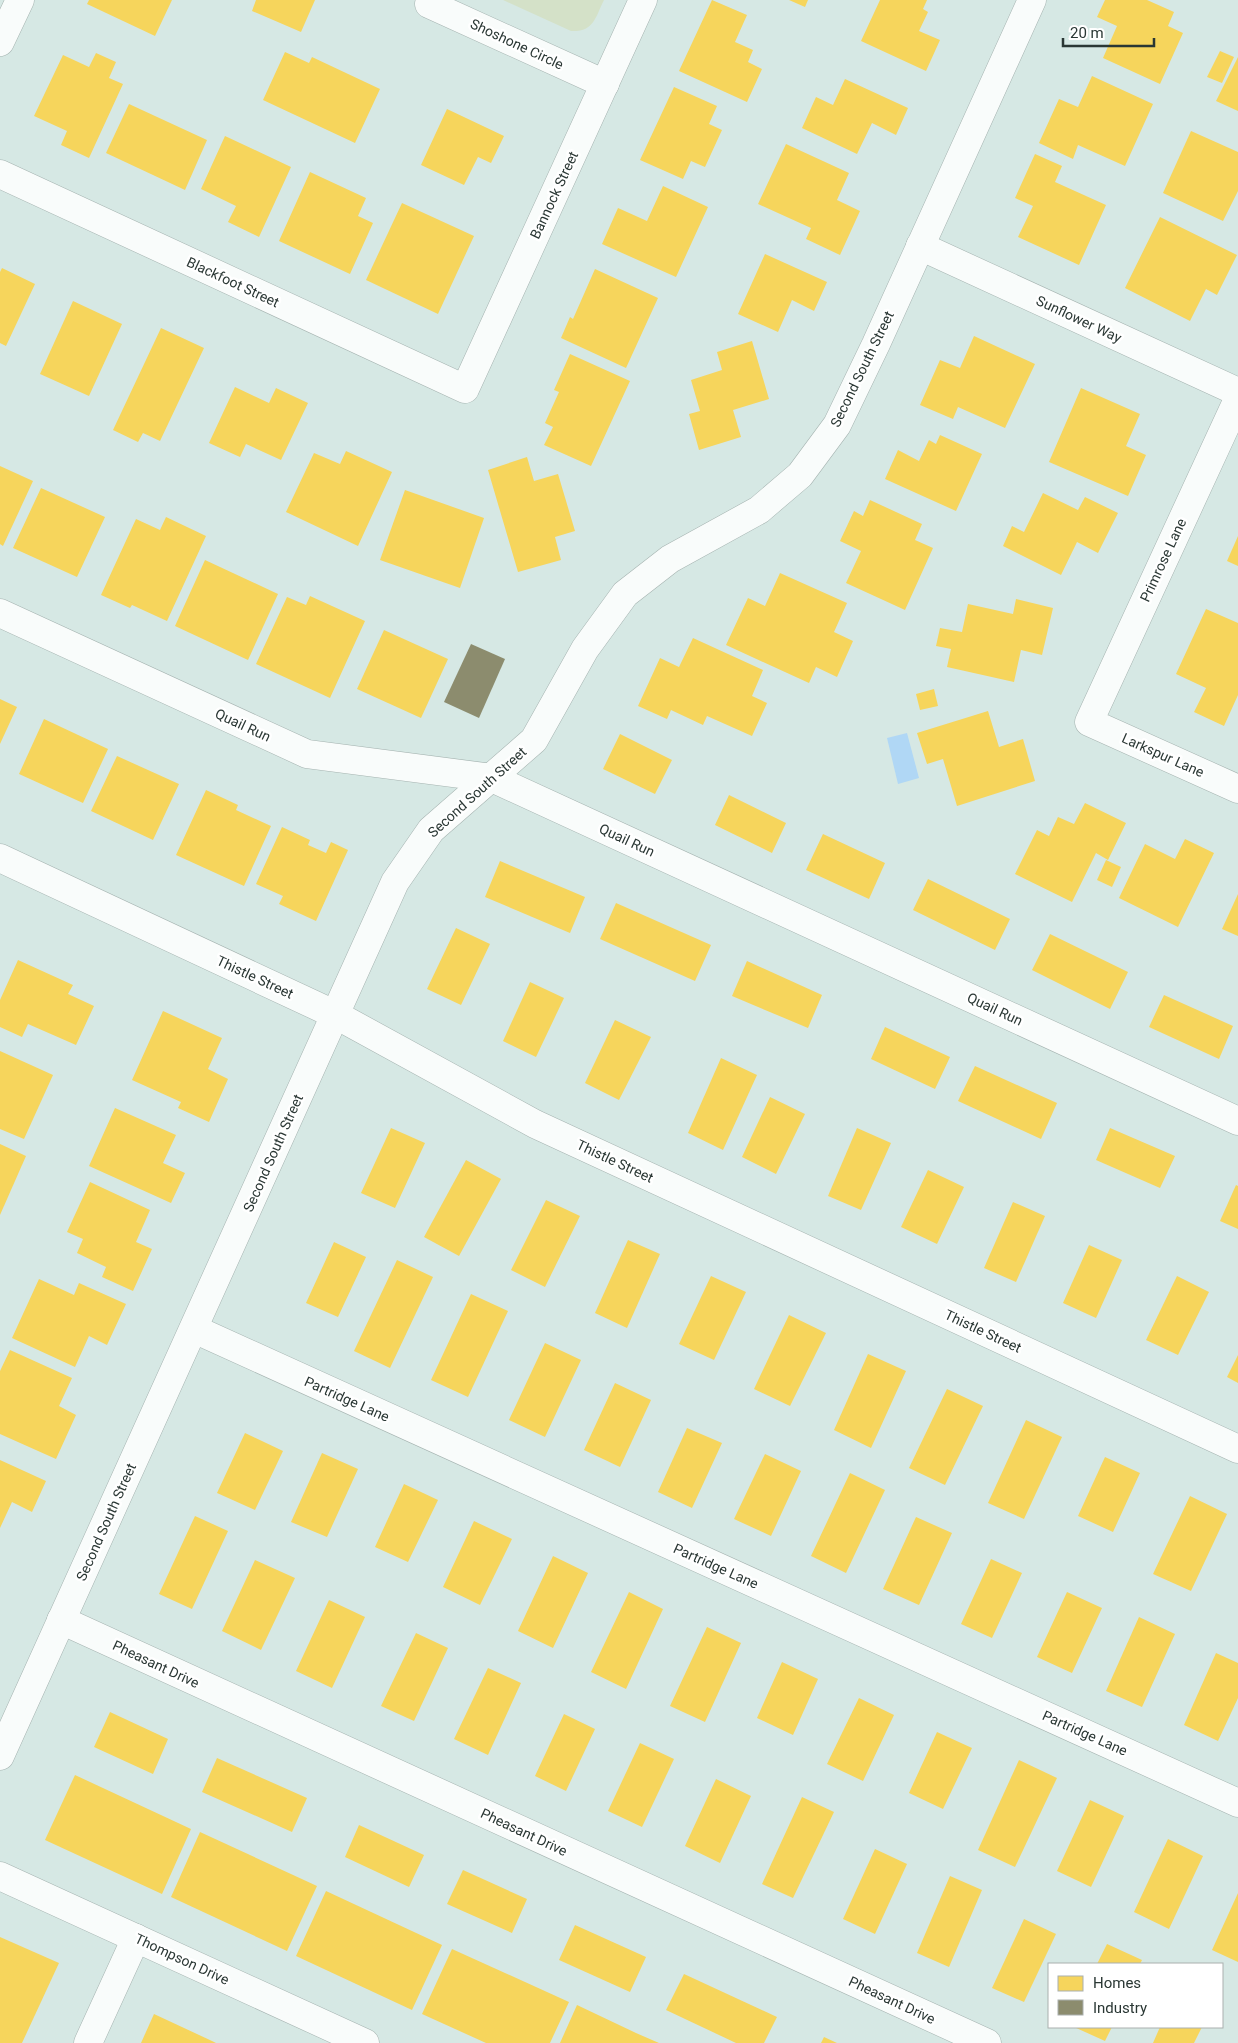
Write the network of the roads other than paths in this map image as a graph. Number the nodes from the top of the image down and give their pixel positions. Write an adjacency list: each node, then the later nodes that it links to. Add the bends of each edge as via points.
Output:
1 (20, 0): 5 (street)
2 (643, 0): 6 (street, Bannock Street)
3 (1032, 0): 8 (street, Second South Street)
4 (429, 4): 6 (street, Shoshone Circle)
5 (0, 42)
6 (605, 84): 9 (street, Bannock Street)
7 (0, 174): 9 (street, Blackfoot Street)
8 (920, 246): 10 (street, Sunflower Way); 14 (street, Second South Street, via 837,425 800,475 759,510 670,559 625,594 585,649 534,740)
9 (466, 389)
10 (1238, 392)
11 (1238, 399): 13 (street, Primrose Lane)
12 (0, 613): 14 (street, Quail Run, via 307,754)
13 (1089, 722): 15 (street, Larkspur Lane)
14 (492, 778): 17 (street, Second South Street, via 431,830 396,882); 18 (street, Quail Run)
15 (1238, 789)
16 (0, 858): 17 (street, Thistle Street)
17 (336, 1015): 19 (street, Second South Street); 20 (street, Thistle Street, via 535,1124)
18 (1238, 1122)
19 (194, 1329): 21 (street, Second South Street); 23 (street, Partridge Lane)
20 (1238, 1449)
21 (61, 1620): 22 (street, Second South Street); 28 (street, Pheasant Drive)
22 (0, 1756)
23 (1238, 1803)
24 (0, 1876): 25 (street, Thompson Drive)
25 (136, 1938): 26 (street); 27 (street, Thompson Drive)
26 (88, 2043)
27 (365, 2043)
28 (987, 2043)

